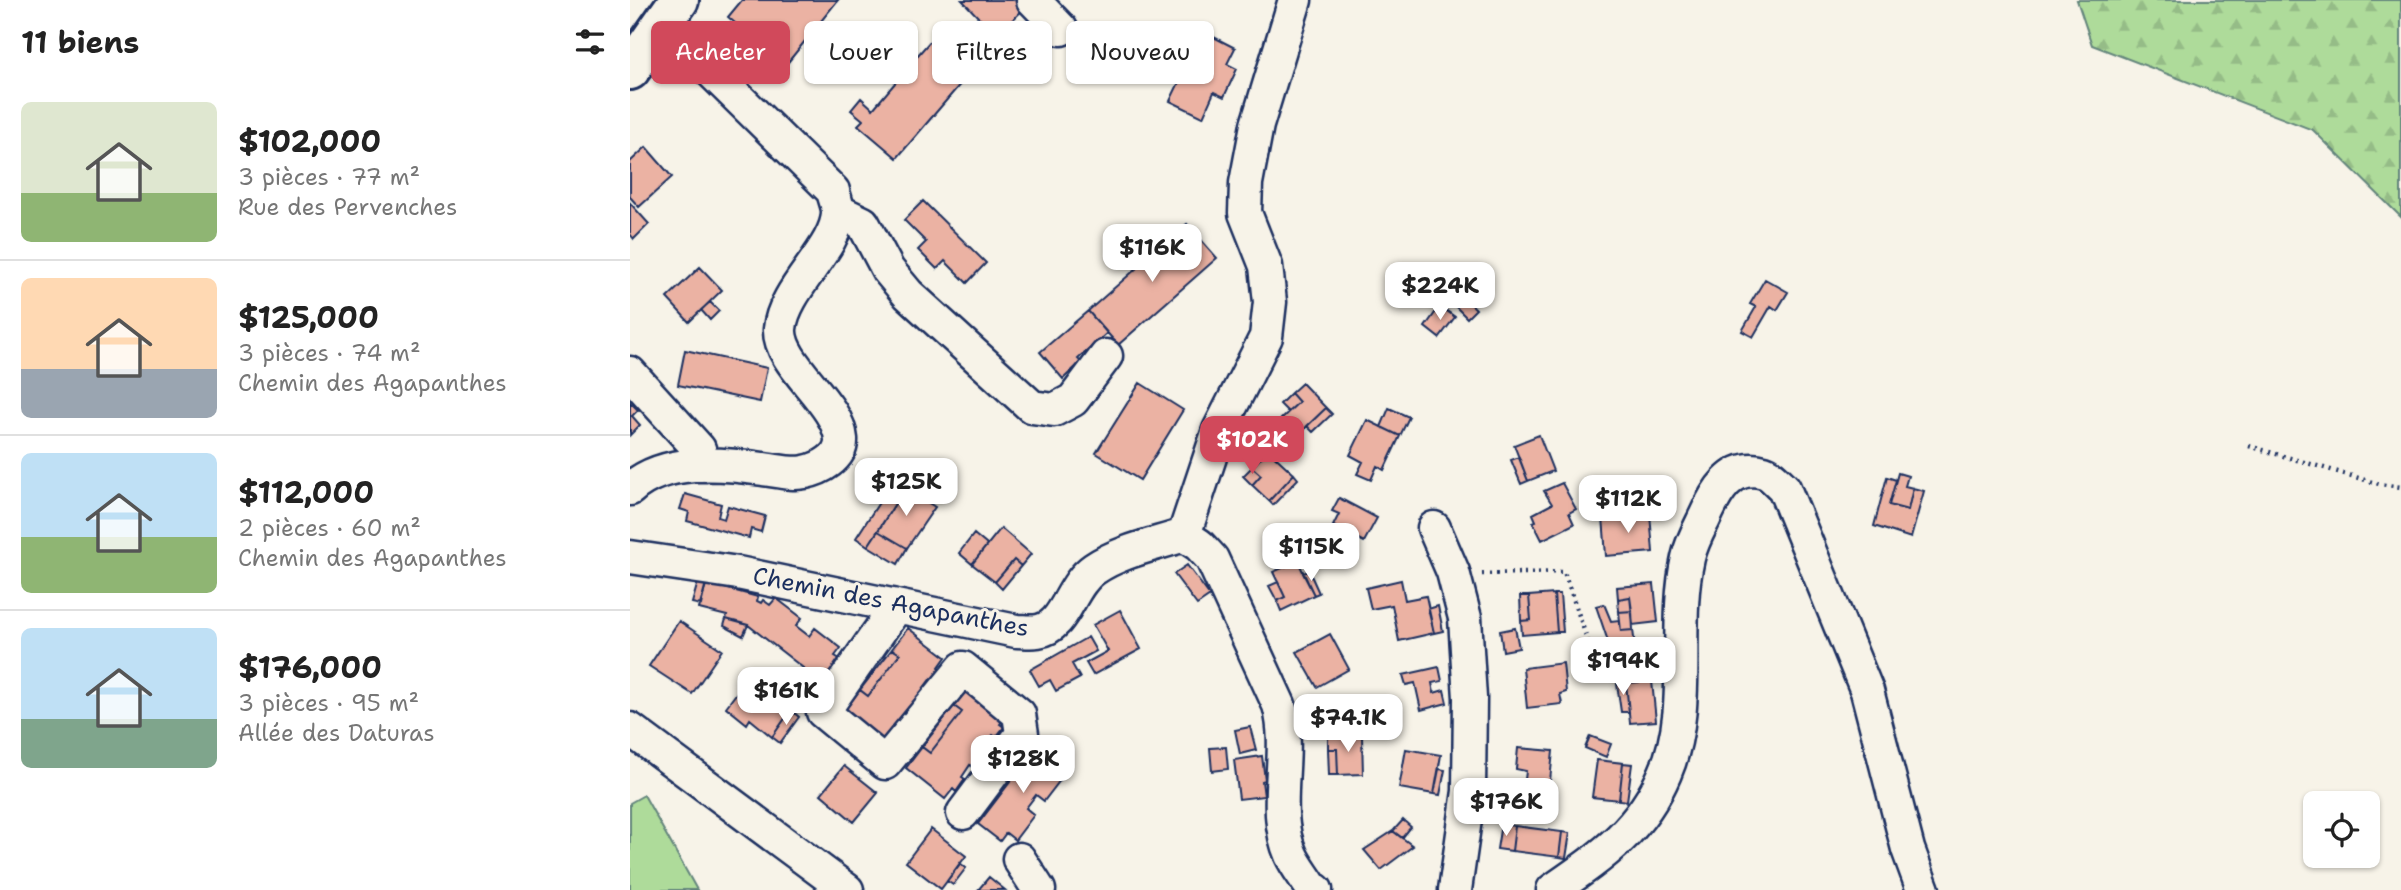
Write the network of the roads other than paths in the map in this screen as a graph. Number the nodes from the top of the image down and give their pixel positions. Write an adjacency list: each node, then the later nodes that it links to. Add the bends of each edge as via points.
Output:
1 (1033, 0): 4 (street)
2 (1295, 0): 12 (street, via 1256,125 1246,183 1245,213 1265,266 1270,302 1266,337 1219,430)
3 (671, 12): 5 (main road); 6 (street, via 833,191)
4 (1061, 29)
5 (633, 57)
6 (838, 211): 7 (street, via 863,223 888,270 908,294 1032,407 1054,410 1073,400); 9 (street, via 834,231 781,317 779,338 833,418 841,440 836,456 802,473)
7 (1107, 356)
8 (630, 373): 9 (street, via 699,449)
9 (704, 465): 10 (street, via 666,469 640,479)
10 (630, 489)
11 (1433, 528): 21 (street, via 1453,572 1465,618 1470,698 1469,791)
12 (1184, 535): 14 (street, Chemin des Agapanthes, via 1130,552 1091,571 1054,624 1039,631 1016,631); 20 (street, via 1212,559 1279,705 1283,831 1291,856)
13 (630, 557): 14 (street, Chemin des Agapanthes, via 738,573)
14 (893, 605): 16 (street, via 890,616 823,712 885,763 963,668 1019,715 1022,734)
15 (630, 729): 18 (street)
16 (963, 813)
17 (1019, 859): 19 (street)
18 (847, 890)
19 (1040, 890)
20 (1317, 890)
21 (1455, 890)
22 (1553, 890): 23 (street, via 1625,836 1648,808 1666,772 1675,740 1688,555 1716,492 1745,470 1766,472 1784,488 1867,691)
23 (1923, 890)

